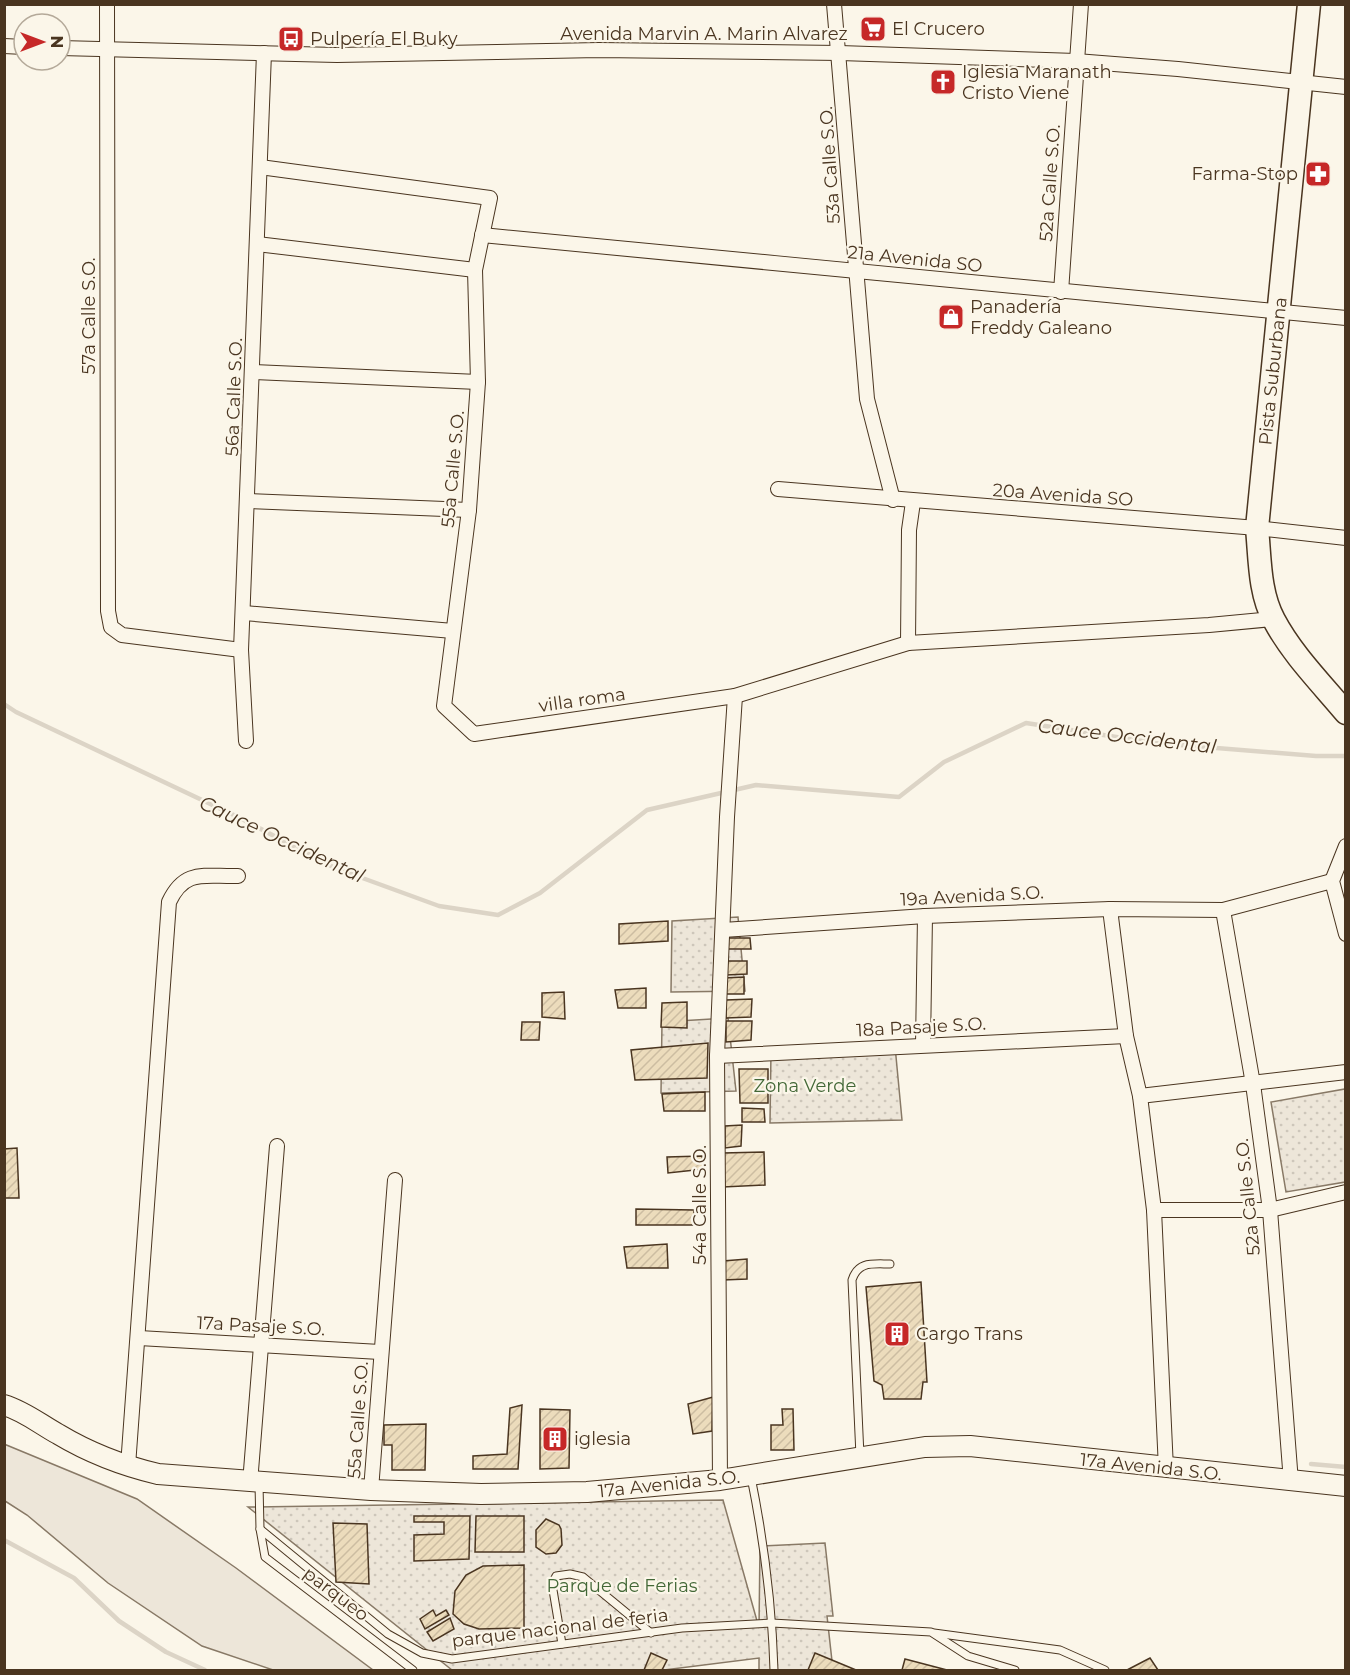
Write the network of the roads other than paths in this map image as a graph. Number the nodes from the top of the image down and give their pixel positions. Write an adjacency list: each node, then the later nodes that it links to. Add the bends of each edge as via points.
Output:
1 (107, 4): 6 (street, 57a Calle S.O.)
2 (834, 4): 8 (street, 53a Calle S.O.)
3 (1081, 4): 9 (street, 52a Calle S.O.)
4 (1309, 4): 10 (main road, Pista Suburbana)
5 (72, 48): 6 (street, Avenida Marvin A. Marin Alvarez)
6 (108, 49): 7 (street, Avenida Marvin A. Marin Alvarez); 33 (street, 57a Calle S.O., via 107,587 111,627 122,635)
7 (264, 53): 8 (street, Avenida Marvin A. Marin Alvarez); 12 (street, 56a Calle S.O.)
8 (840, 53): 9 (street, Avenida Marvin A. Marin Alvarez); 16 (street, 53a Calle S.O.)
9 (1076, 61): 10 (street, Avenida Marvin A. Marin Alvarez); 17 (street, 52a Calle S.O.)
10 (1300, 82): 11 (street, Avenida Marvin A. Marin Alvarez); 18 (main road, Pista Suburbana)
11 (1346, 87)
12 (260, 167): 13 (street, 55a Calle S.O., via 490,198); 14 (street, 56a Calle S.O.)
13 (482, 235): 15 (street, 55a Calle S.O.); 16 (street, 21a Avenida SO)
14 (257, 244): 15 (street); 20 (street, 56a Calle S.O.)
15 (475, 270): 21 (street, 55a Calle S.O.)
16 (856, 272): 17 (street, 21a Avenida SO); 23 (street, 53a Calle S.O., via 867,399)
17 (1061, 292): 18 (street, 21a Avenida SO)
18 (1279, 311): 19 (street, 21a Avenida SO); 27 (main road, Pista Suburbana)
19 (1346, 318)
20 (253, 372): 21 (street); 24 (street, 56a Calle S.O.)
21 (478, 382): 26 (street, 55a Calle S.O.)
22 (778, 489): 23 (street, 20a Avenida SO)
23 (893, 500): 25 (street, 20a Avenida SO)
24 (248, 501): 26 (street); 29 (street, 56a Calle S.O.)
25 (912, 502): 27 (street, 20a Avenida SO); 32 (street)
26 (469, 510): 31 (street, 55a Calle S.O.)
27 (1257, 528): 28 (street, 20a Avenida SO); 30 (main road, Pista Suburbana, via 1262,583)
28 (1346, 538)
29 (244, 613): 31 (street); 33 (street, 56a Calle S.O.)
30 (1273, 619): 32 (street, villa roma); 36 (main road, Pista Suburbana)
31 (453, 631): 35 (street, 55a Calle S.O.)
32 (908, 644): 34 (street, villa roma)
33 (241, 650): 37 (street, 56a Calle S.O.)
34 (735, 696): 35 (street, villa roma, via 474,734); 44 (street)
35 (444, 706)
36 (1346, 712)
37 (246, 741)
38 (1346, 846): 40 (street)
39 (238, 876): 58 (street, via 191,877 177,885 169,902)
40 (1332, 881): 42 (street, 19a Avenida S.O.); 45 (street)
41 (1110, 909): 42 (street, 19a Avenida S.O.); 43 (street, 19a Avenida S.O.); 46 (street)
42 (1223, 910): 50 (street, 52a Calle S.O.)
43 (925, 916): 44 (street, 19a Avenida S.O.); 47 (street)
44 (723, 930): 48 (street, 54a Calle S.O.)
45 (1346, 934)
46 (1126, 1036): 47 (street, 18a Pasaje S.O.); 51 (street)
47 (922, 1045): 48 (street, 18a Pasaje S.O.)
48 (717, 1056): 66 (street, 54a Calle S.O.)
49 (1346, 1072): 50 (street)
50 (1253, 1084): 51 (street); 56 (street, 52a Calle S.O.)
51 (1140, 1096): 55 (street)
52 (277, 1146): 59 (street)
53 (395, 1180): 60 (street, 55a Calle S.O.)
54 (1346, 1192): 56 (street)
55 (1154, 1210): 56 (street); 64 (street)
56 (1270, 1210): 67 (street, 52a Calle S.O.)
57 (890, 1264): 62 (lane, via 862,1265 852,1280)
58 (139, 1338): 59 (street, 17a Pasaje S.O.); 63 (street)
59 (260, 1343): 60 (street, 17a Pasaje S.O.); 68 (street)
60 (381, 1352): 70 (street, 55a Calle S.O.)
61 (4, 1405): 63 (street, 17a Avenida S.O.)
62 (860, 1456): 64 (street, 17a Avenida S.O., via 925,1447 970,1446); 65 (street, 17a Avenida S.O.)
63 (128, 1466): 68 (street, 17a Avenida S.O., via 158,1474)
64 (1166, 1469): 67 (street, 17a Avenida S.O.)
65 (751, 1475): 66 (street, 17a Avenida S.O.); 72 (lane, via 764,1542)
66 (720, 1480): 70 (street, 17a Avenida S.O., via 587,1492)
67 (1291, 1482): 69 (street, 17a Avenida S.O.)
68 (255, 1483): 70 (street, 17a Avenida S.O.); 71 (lane)
69 (1346, 1486)
70 (371, 1491)
71 (260, 1529): 75 (lane, parque nacional de feria, via 388,1634 422,1653 452,1659); 76 (lane, parqueo, via 265,1557 273,1565)
72 (772, 1623): 73 (lane, parque nacional de feria); 74 (lane, parque nacional de feria); 77 (lane)
73 (931, 1632): 78 (lane, via 969,1656); 79 (lane, parque nacional de feria, via 1060,1650)
74 (651, 1633): 75 (lane, parque nacional de feria); 75 (lane, via 583,1577 570,1574 556,1576 552,1584)
75 (562, 1644)
76 (413, 1671)
77 (774, 1671)
78 (1015, 1671)
79 (1105, 1671)

